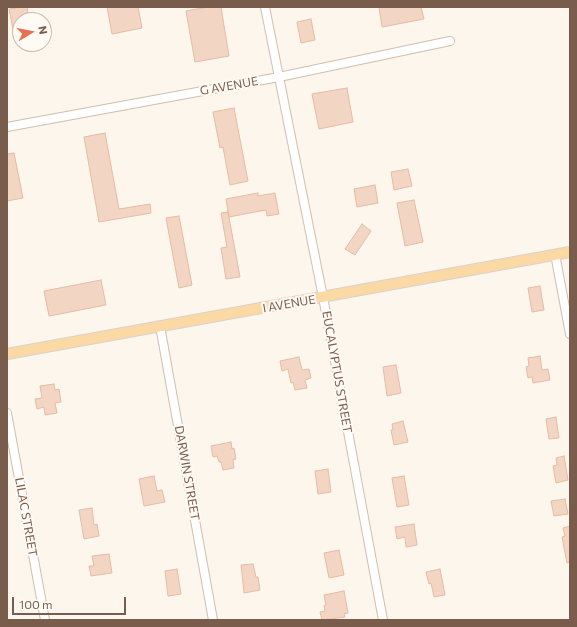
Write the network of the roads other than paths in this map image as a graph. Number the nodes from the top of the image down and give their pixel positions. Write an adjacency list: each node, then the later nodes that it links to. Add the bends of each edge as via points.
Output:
1 (265, 7): 3 (street, EUCALYPTUS STREET)
2 (450, 41): 3 (street, G AVENUE)
3 (278, 77): 4 (street, G AVENUE); 7 (street, EUCALYPTUS STREET)
4 (7, 127)
5 (570, 252): 6 (main road, I AVENUE)
6 (555, 254): 7 (main road, I AVENUE); 9 (street)
7 (323, 297): 8 (main road, I AVENUE); 14 (street, EUCALYPTUS STREET)
8 (160, 326): 10 (main road, I AVENUE); 13 (street, DARWIN STREET)
9 (570, 334)
10 (7, 354)
11 (7, 413): 12 (street, LILAC STREET)
12 (45, 620)
13 (213, 620)
14 (383, 620)

